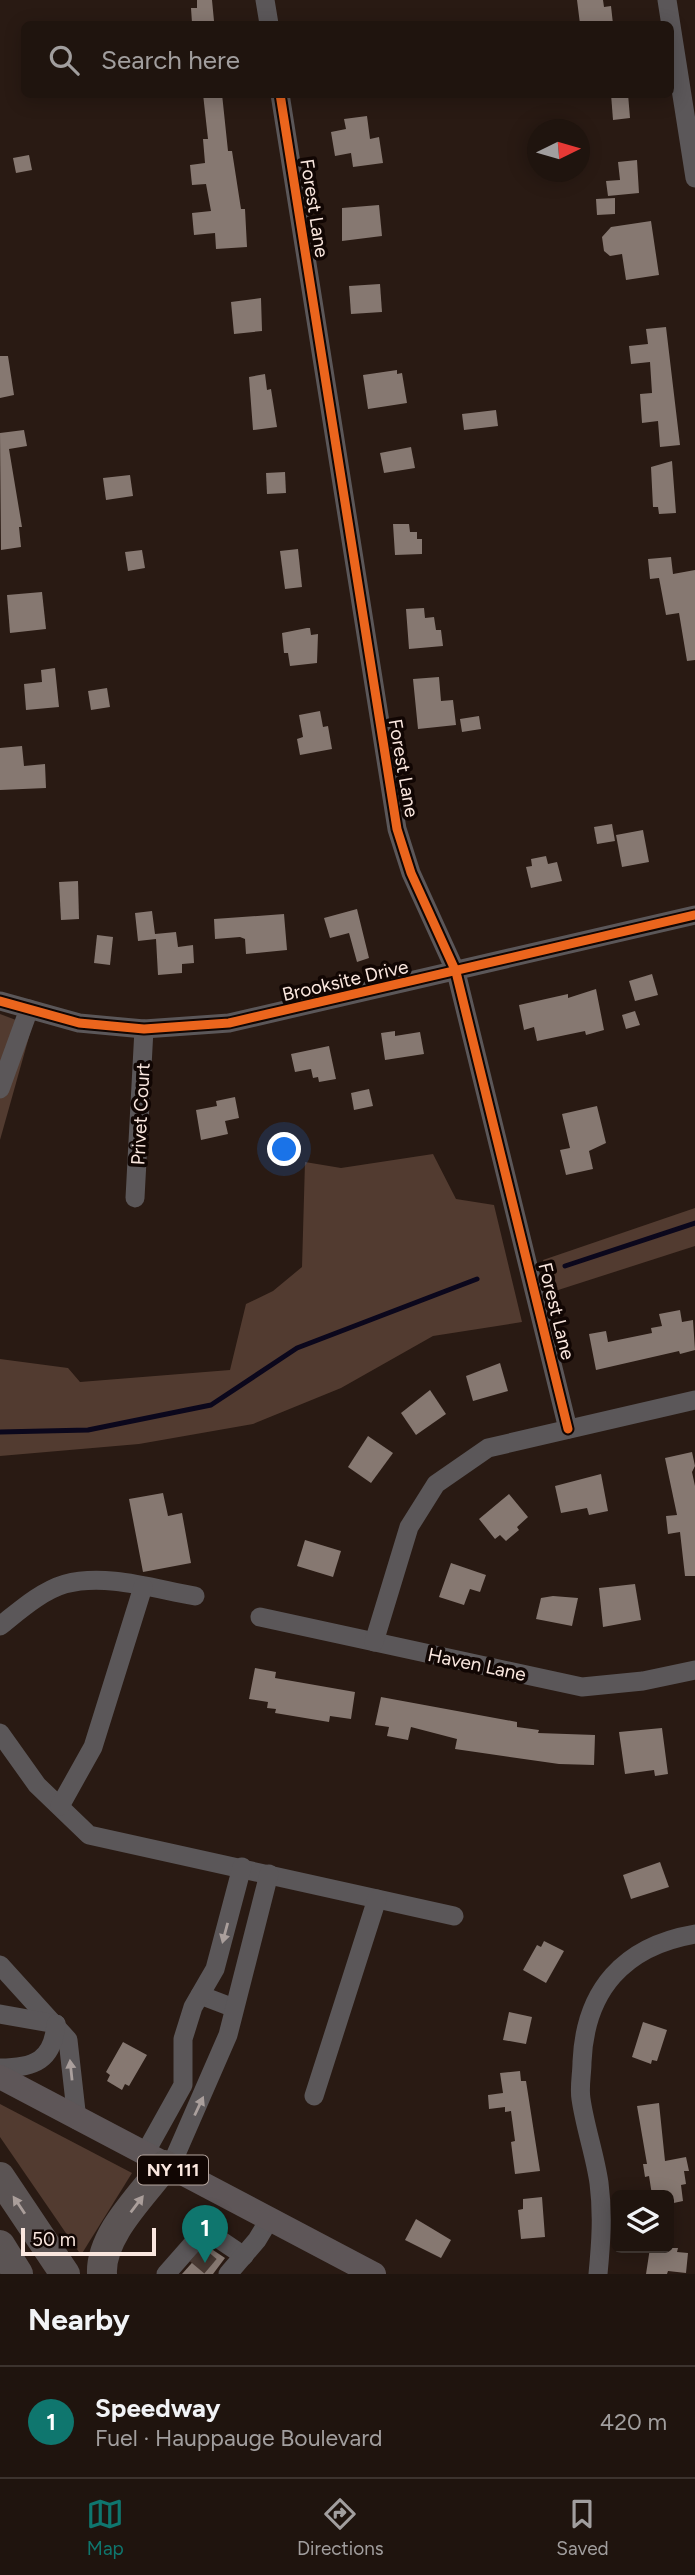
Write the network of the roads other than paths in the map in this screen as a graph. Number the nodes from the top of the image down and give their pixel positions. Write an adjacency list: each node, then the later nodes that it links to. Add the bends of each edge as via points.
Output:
1 (265, 0): 3 (street)
2 (667, 0): 4 (street)
3 (268, 21)
4 (670, 21)
5 (674, 44): 7 (street)
6 (281, 98): 9 (street, Forest Lane, via 397,829 411,873)
7 (695, 178)
8 (695, 915): 9 (street, Brooksite Drive)
9 (457, 972): 12 (street, Brooksite Drive, via 229,1023); 16 (street, Forest Lane)
10 (0, 1001): 11 (street, Brooksite Drive)
11 (29, 1009): 12 (street, Brooksite Drive, via 79,1023); 13 (street)
12 (144, 1029): 14 (street, Privet Court)
13 (0, 1089)
14 (135, 1198)
15 (695, 1400): 16 (street)
16 (568, 1429): 21 (street, via 488,1448 436,1484 409,1527)
17 (143, 1587): 18 (street); 20 (street, via 107,1581 64,1584); 24 (street, via 93,1747)
18 (195, 1596)
19 (260, 1617): 21 (street, Haven Lane)
20 (0, 1626)
21 (373, 1642): 22 (street, Haven Lane, via 582,1686 643,1681)
22 (695, 1670)
23 (0, 1733): 24 (street, via 37,1784)
24 (60, 1806): 25 (street, via 89,1835)
25 (242, 1867): 26 (street); 31 (street, one-way to 31, via 215,1969)
26 (269, 1874): 27 (street); 32 (street)
27 (377, 1899): 28 (street); 37 (street)
28 (454, 1916)
29 (695, 1934): 50 (street, via 636,1955 610,1977 593,2001 583,2045 580,2097 599,2181 603,2231)
30 (0, 1965): 34 (street)
31 (200, 1995): 32 (street); 39 (street, via 183,2039 183,2085)
32 (234, 2008): 39 (street, one-way to 32, via 206,2090)
33 (0, 2014): 34 (street)
34 (56, 2024): 35 (street, via 54,2046 46,2057); 38 (street, one-way to 34, via 68,2040)
35 (0, 2068)
36 (0, 2077): 38 (main road, NY 111)
37 (314, 2096)
38 (77, 2120): 39 (main road, NY 111)
39 (160, 2163): 41 (main road, NY 111); 47 (highway, one-way to 39, via 114,2233)
40 (0, 2177): 46 (highway, one-way to 40)
41 (269, 2220): 43 (street); 49 (main road, NY 111)
42 (0, 2245): 45 (highway)
43 (244, 2256): 44 (street); 48 (street, via 207,2231)
44 (221, 2273)
45 (18, 2274)
46 (65, 2274)
47 (102, 2274)
48 (167, 2274)
49 (374, 2274)
50 (598, 2274)

